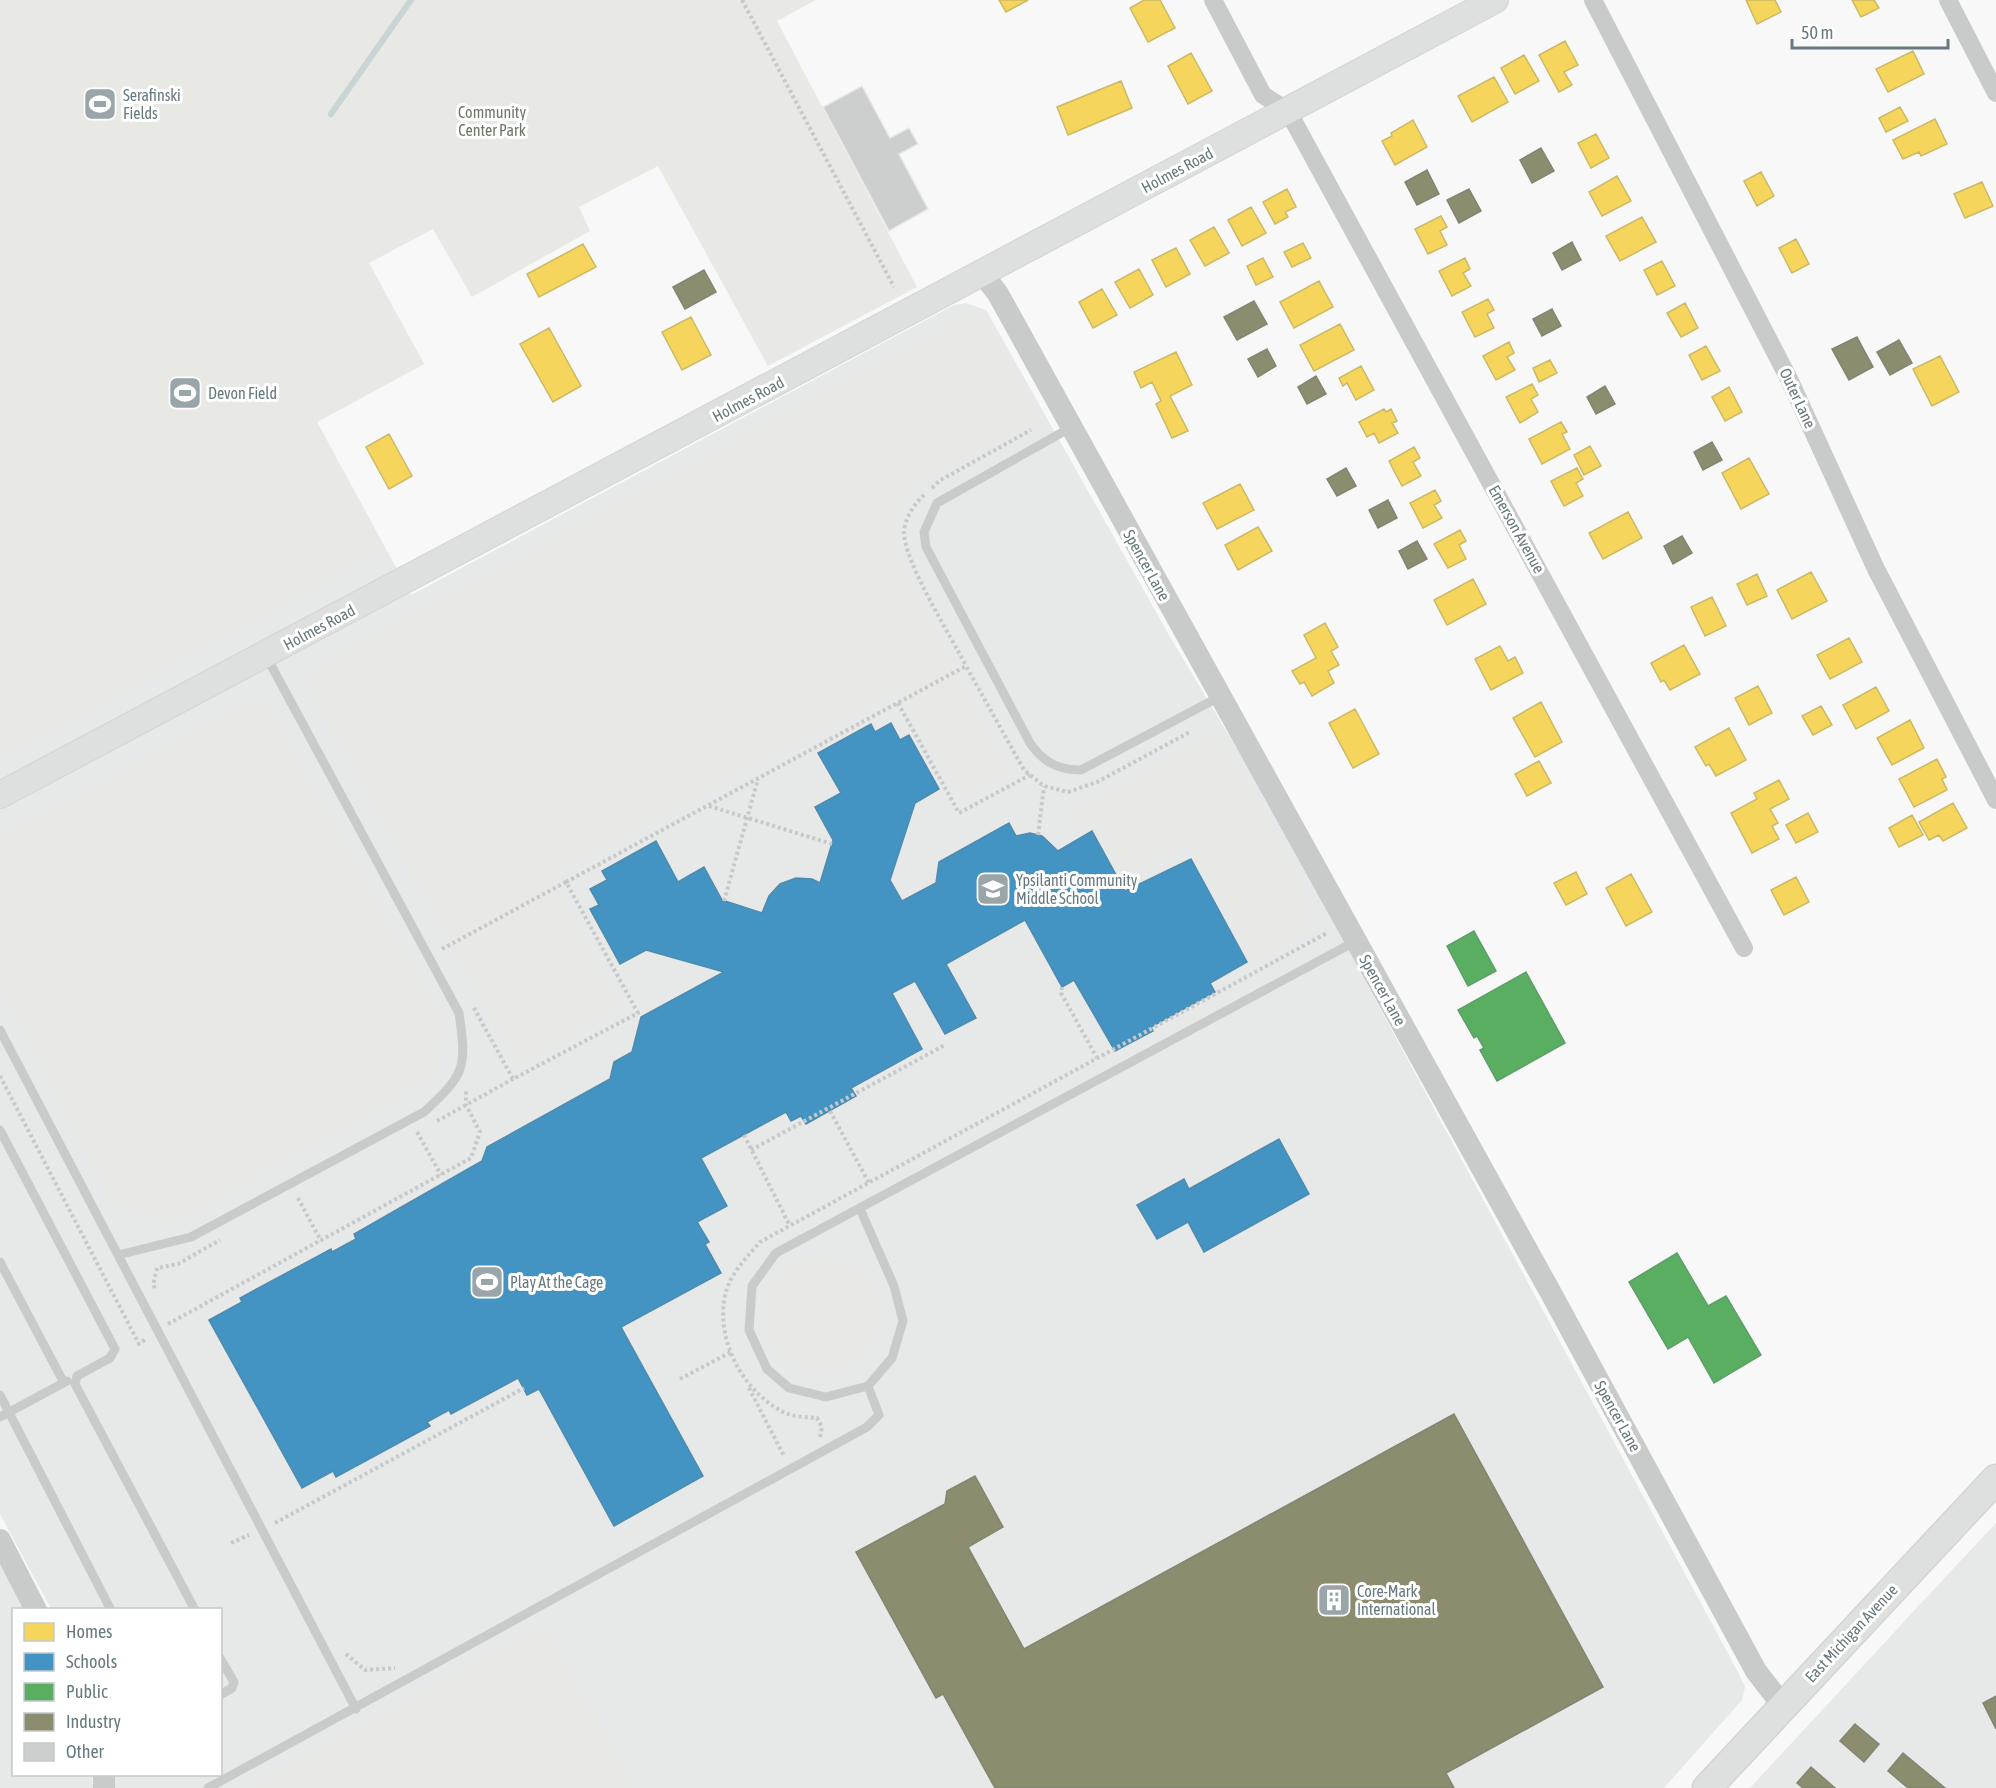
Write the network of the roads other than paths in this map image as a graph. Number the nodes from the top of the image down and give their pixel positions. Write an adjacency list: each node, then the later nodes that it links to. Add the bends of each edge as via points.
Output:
1 (1213, 0): 6 (street, via 1263,95)
2 (1495, 0): 6 (main road, Holmes Road)
3 (1593, 0): 12 (street, Outer Lane, via 1789,379 1876,569)
4 (1948, 0): 5 (street)
5 (1996, 93)
6 (1288, 111): 7 (main road, Holmes Road); 14 (street, Emerson Avenue)
7 (983, 274): 8 (street, Spencer Lane, via 998,294); 9 (main road, Holmes Road)
8 (1070, 428): 10 (street, Spencer Lane); 10 (lane, via 937,502 924,532 926,547 1030,743 1050,765 1081,770)
9 (266, 656): 11 (main road, Holmes Road); 18 (lane, via 459,1013 465,1053 455,1083 424,1112 191,1237)
10 (1225, 703): 13 (street, Spencer Lane)
11 (0, 795)
12 (1996, 800)
13 (1350, 932): 17 (lane); 32 (street, Spencer Lane, via 1756,1671)
14 (1743, 948)
15 (0, 1030): 18 (lane)
16 (0, 1130): 20 (lane, via 115,1349 110,1358)
17 (860, 1209): 22 (lane, via 894,1287 903,1321 892,1358); 22 (lane, via 776,1253 752,1286 749,1330 767,1370 789,1388 826,1397)
18 (118, 1255): 33 (lane)
19 (0, 1262): 21 (lane)
20 (77, 1376): 21 (lane); 29 (lane, via 75,1384)
21 (64, 1383): 24 (lane)
22 (868, 1386): 33 (lane, via 879,1415 867,1427)
23 (0, 1395): 24 (lane)
24 (4, 1414): 28 (lane)
25 (1996, 1479): 32 (main road, East Michigan Avenue)
26 (0, 1540): 27 (street)
27 (35, 1608)
28 (110, 1608)
29 (194, 1608)
30 (222, 1661): 31 (lane, via 234,1682)
31 (222, 1694)
32 (1783, 1706): 35 (main road, East Michigan Avenue)
33 (356, 1709): 34 (lane)
34 (208, 1788)
35 (1707, 1788)

